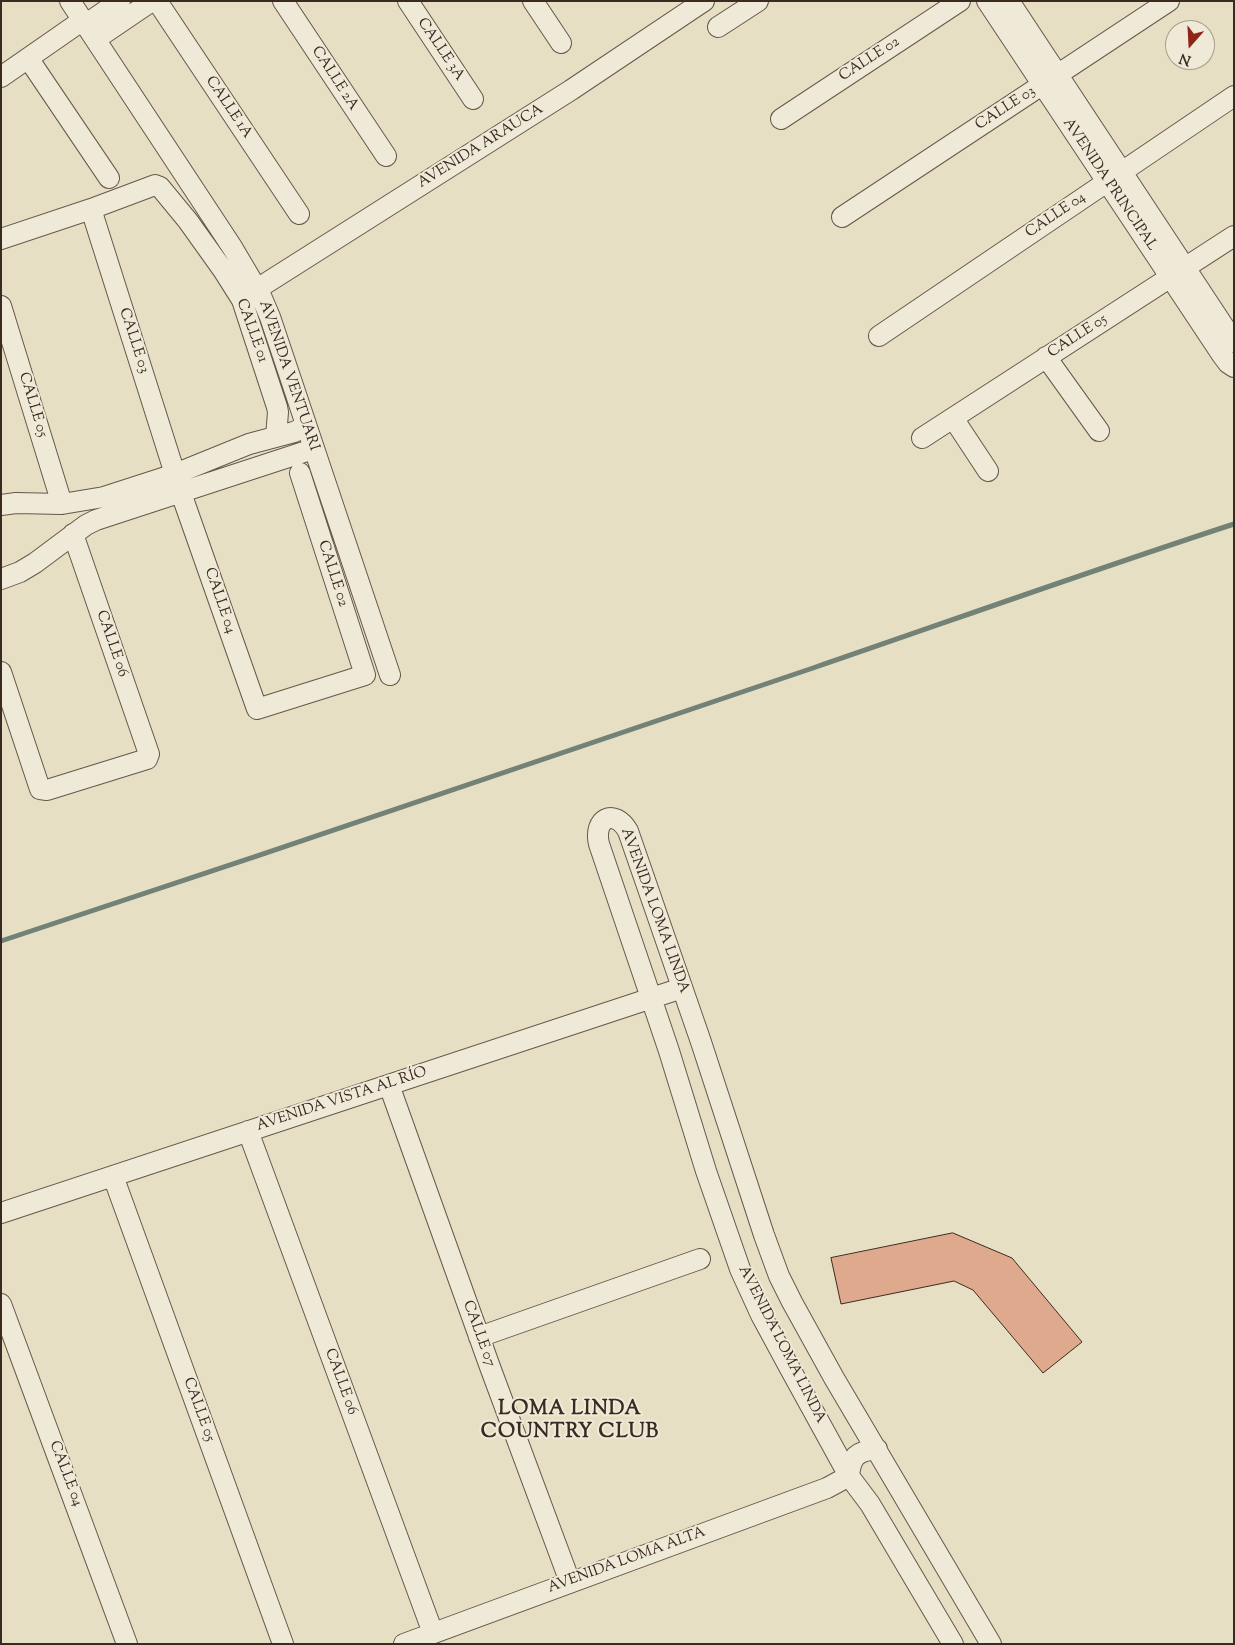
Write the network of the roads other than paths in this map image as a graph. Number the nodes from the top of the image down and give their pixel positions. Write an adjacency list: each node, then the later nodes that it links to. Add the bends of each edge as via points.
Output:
1 (70, 1): 15 (street, AVENIDA VENTUARI)
2 (120, 1): 15 (street)
3 (152, 1): 15 (street)
4 (157, 1): 27 (street, CALLE 1A)
5 (283, 1): 23 (street, CALLE 2A)
6 (408, 1): 21 (street, CALLE 3A)
7 (534, 1): 16 (street)
8 (704, 1): 32 (street, AVENIDA ARAUCA, via 571,90)
9 (758, 1): 14 (street)
10 (960, 1): 22 (street, CALLE 02)
11 (987, 1): 19 (street, AVENIDA PRINCIPAL)
12 (1009, 1): 19 (street, AVENIDA PRINCIPAL)
13 (1169, 1): 19 (street, CALLE 03)
14 (718, 27)
15 (88, 28): 17 (street); 32 (street, AVENIDA VENTUARI)
16 (561, 43)
17 (28, 58): 18 (street); 25 (street)
18 (1, 77)
19 (1050, 80): 24 (street, AVENIDA PRINCIPAL); 28 (street, CALLE 03)
20 (1234, 96): 24 (street, CALLE 04)
21 (473, 99)
22 (781, 119)
23 (386, 156)
24 (1114, 176): 31 (street, AVENIDA PRINCIPAL); 34 (street, CALLE 04)
25 (109, 178)
26 (91, 209): 30 (street); 41 (street, CALLE 01, via 155,185 188,221 242,300 278,406); 46 (street, CALLE 03)
27 (299, 214)
28 (842, 217)
29 (1234, 236): 31 (street, CALLE 05)
30 (1, 239)
31 (1178, 273): 35 (street, AVENIDA PRINCIPAL); 36 (street, CALLE 05); 37 (street, AVENIDA PRINCIPAL, via 1228,364)
32 (257, 289): 39 (street, AVENIDA VENTUARI, via 270,317)
33 (1, 306): 47 (street, CALLE 05)
34 (879, 336)
35 (1234, 342)
36 (1046, 357): 38 (street, CALLE 05); 40 (street)
37 (1234, 367)
38 (953, 418): 42 (street, CALLE 05); 44 (street)
39 (306, 426): 41 (street); 43 (street, AVENIDA VENTUARI)
40 (1099, 431)
41 (276, 437): 46 (street, via 249,444)
42 (922, 438)
43 (314, 449): 46 (street); 53 (street, AVENIDA VENTUARI)
44 (988, 470)
45 (300, 473): 54 (street, CALLE 02, via 365,675)
46 (178, 483): 49 (street); 54 (street, CALLE 04)
47 (62, 504): 48 (street); 49 (street)
48 (1, 505)
49 (106, 506): 50 (street)
50 (73, 534): 51 (street, via 28,568); 52 (street, CALLE 06, via 149,754 147,759 47,790 40,788)
51 (1, 579)
52 (1, 672)
53 (390, 675)
54 (257, 709)
55 (682, 988): 56 (street, AVENIDA VISTA AL RÍO); 56 (street, AVENIDA LOMA LINDA, via 628,831 619,820 607,818 599,826 599,844); 64 (street, AVENIDA LOMA LINDA, via 779,1276 813,1342)
56 (651, 998): 57 (street, AVENIDA VISTA AL RÍO); 65 (street, AVENIDA LOMA LINDA, via 740,1269)
57 (389, 1085): 58 (street, AVENIDA VISTA AL RÍO); 63 (street, CALLE 07)
58 (248, 1131): 59 (street, AVENIDA VISTA AL RÍO); 69 (street, CALLE 06)
59 (112, 1176): 60 (street, AVENIDA VISTA AL RÍO); 71 (street, CALLE 05)
60 (1, 1214)
61 (700, 1259): 63 (street)
62 (1, 1304): 70 (street, CALLE 04)
63 (479, 1337): 68 (street, CALLE 07)
64 (877, 1449): 65 (street, via 854,1457 850,1462); 66 (street, AVENIDA LOMA LINDA)
65 (849, 1476): 67 (street, AVENIDA LOMA LINDA); 68 (street, AVENIDA LOMA ALTA, via 809,1495)
66 (900, 1489): 67 (street, via 888,1501); 74 (street, AVENIDA LOMA LINDA)
67 (870, 1504): 73 (street, AVENIDA LOMA LINDA)
68 (570, 1582): 69 (street, AVENIDA LOMA ALTA)
69 (432, 1633): 72 (street, AVENIDA LOMA ALTA)
70 (127, 1644)
71 (283, 1644)
72 (404, 1644)
73 (953, 1644)
74 (991, 1644)

